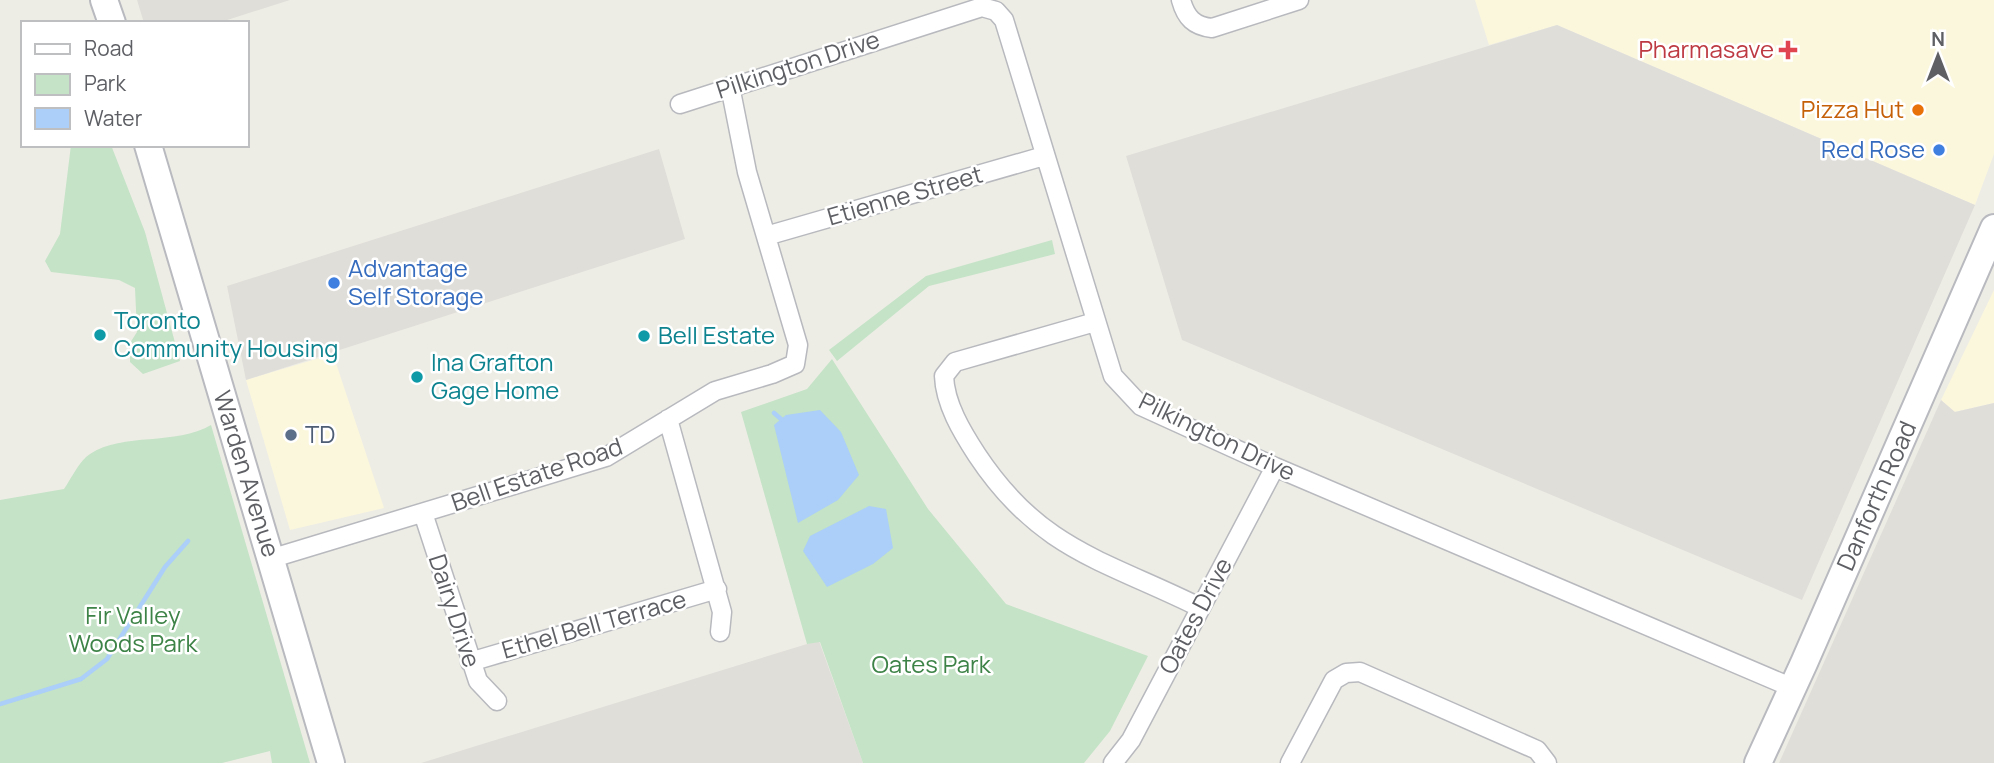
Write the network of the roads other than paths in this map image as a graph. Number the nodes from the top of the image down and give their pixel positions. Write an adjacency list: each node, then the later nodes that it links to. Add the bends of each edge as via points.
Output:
1 (104, 0): 4 (main road)
2 (1181, 0): 3 (street, via 1185,14 1197,26 1212,28)
3 (1299, 0)
4 (111, 21)
5 (730, 86): 6 (street, Pilkington Drive); 8 (street, Pilkington Drive, via 982,7 996,11 1004,20); 10 (street, Bell Estate Road, via 747,172)
6 (680, 104)
7 (149, 147): 15 (main road, Warden Avenue)
8 (1044, 156): 10 (street, Etienne Street); 11 (street, Pilkington Drive)
9 (1994, 228): 20 (main road, Danforth Road)
10 (766, 236): 12 (street, Bell Estate Road, via 798,345 795,364 715,391)
11 (1095, 323): 13 (street, Pilkington Drive, via 1113,376 1141,406); 17 (street, via 955,362 944,376 945,394 969,443 1000,489 1033,523 1071,549)
12 (668, 419): 14 (street, Bell Estate Road, via 606,457); 16 (street)
13 (1275, 467): 17 (street, Oates Drive); 20 (street, Pilkington Drive)
14 (423, 513): 15 (street, Bell Estate Road); 19 (street, Dairy Drive)
15 (273, 558): 22 (main road, Warden Avenue)
16 (717, 589): 18 (street); 19 (street, Ethel Bell Terrace)
17 (1199, 607): 23 (street, Oates Drive, via 1131,740)
18 (720, 632)
19 (470, 662): 21 (street, Dairy Drive, via 478,681)
20 (1793, 688): 26 (main road, Danforth Road)
21 (497, 701)
22 (331, 763)
23 (1113, 763)
24 (1290, 763): 25 (street, via 1334,681 1353,672 1537,750)
25 (1547, 763)
26 (1758, 763)

